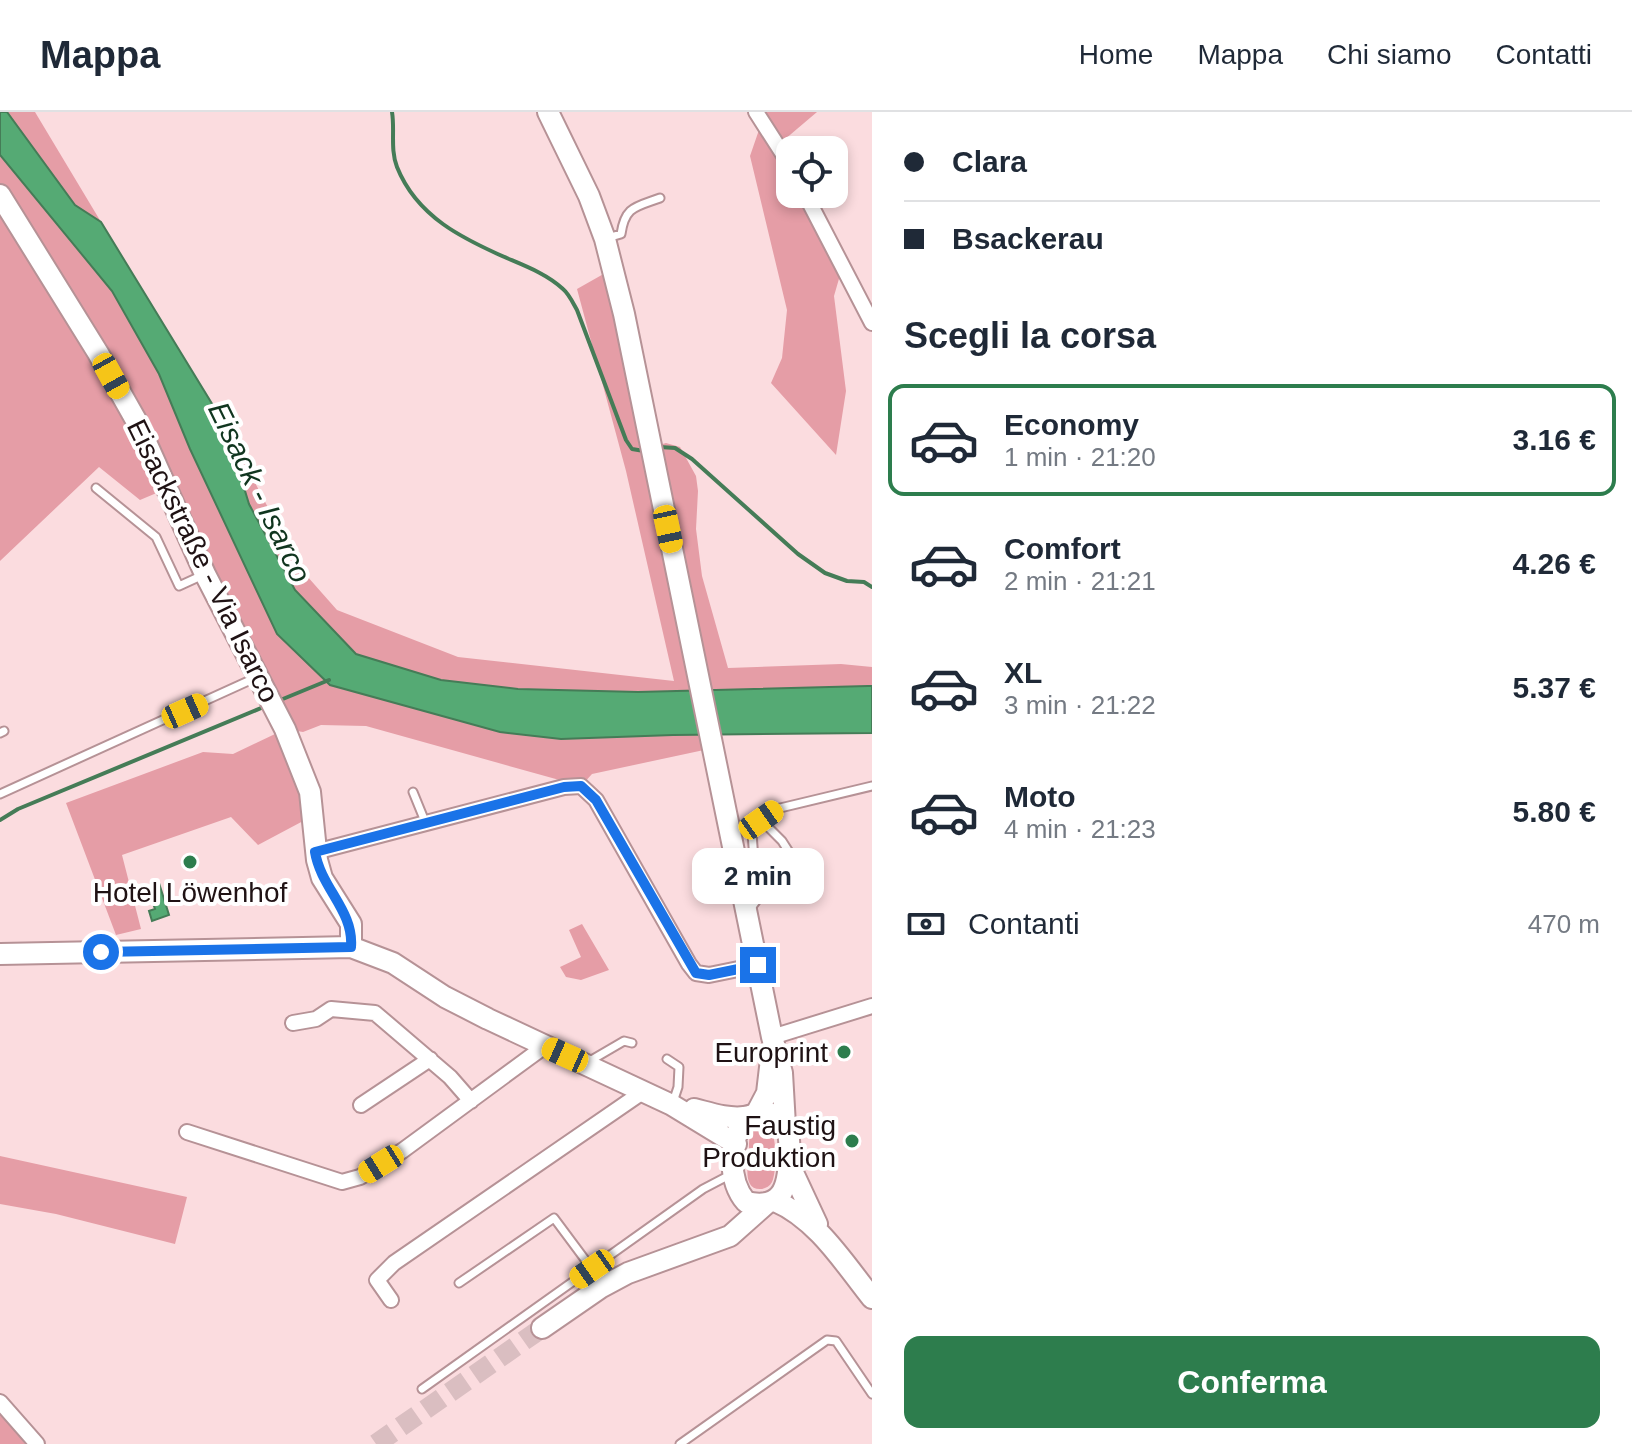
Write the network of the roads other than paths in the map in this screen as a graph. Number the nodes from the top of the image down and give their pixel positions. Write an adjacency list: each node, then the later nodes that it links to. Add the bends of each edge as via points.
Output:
1 (548, 112): 7 (main road)
2 (756, 112): 3 (street)
3 (776, 143)
4 (0, 195): 10 (main road, Eisackstraße - Via Isarco, via 137,422)
5 (660, 198): 7 (lane, via 631,209 623,218 621,234)
6 (812, 208): 8 (street)
7 (605, 239): 19 (main road)
8 (872, 323)
9 (96, 488): 10 (lane, via 156,537 179,586)
10 (205, 574): 11 (main road, Eisackstraße - Via Isarco)
11 (259, 681): 14 (lane); 17 (main road, Eisackstraße - Via Isarco, via 310,792)
12 (872, 786): 15 (lane, via 776,809)
13 (413, 792): 16 (lane)
14 (0, 794)
15 (761, 820): 18 (lane); 19 (lane, via 752,833 757,900)
16 (422, 825): 17 (street); 22 (street, via 581,786 596,800 696,973)
17 (315, 852): 20 (main road, Eisackstraße - Via Isarco, via 322,878 351,924)
18 (805, 877)
19 (747, 913): 22 (main road)
20 (351, 947): 21 (main road); 27 (main road, via 393,963 445,997)
21 (0, 954)
22 (758, 965): 25 (main road)
23 (872, 1006): 25 (street)
24 (293, 1023): 28 (street, via 316,1019 331,1009 365,1010 383,1018)
25 (772, 1037): 35 (main road, via 771,1073 763,1102); 36 (main road, via 782,1073)
26 (632, 1043): 30 (lane, via 624,1041)
27 (545, 1046): 30 (main road); 32 (street)
28 (430, 1059): 32 (street); 33 (street)
29 (667, 1059): 34 (lane, via 679,1067)
30 (585, 1063): 31 (main road)
31 (644, 1091): 34 (main road); 47 (street, via 394,1263 377,1280)
32 (471, 1101): 37 (street, via 402,1151 342,1182)
33 (361, 1105)
34 (672, 1105): 35 (main road); 38 (main road)
35 (751, 1115): 36 (main road, via 768,1112); 38 (main road, via 737,1129)
36 (785, 1125): 39 (main road)
37 (187, 1132)
38 (736, 1144): 40 (main road)
39 (789, 1164): 41 (main road, via 788,1181); 42 (main road)
40 (735, 1184): 41 (main road, via 746,1202); 43 (main road, via 731,1217); 44 (lane, via 724,1178 708,1186)
41 (771, 1202): 42 (main road, via 796,1210); 43 (main road, via 730,1236)
42 (822, 1235): 46 (main road)
43 (712, 1242): 48 (main road, via 628,1273)
44 (592, 1269): 45 (lane, via 554,1218); 49 (lane)
45 (459, 1283)
46 (872, 1298)
47 (391, 1300)
48 (542, 1328)
49 (422, 1389)
50 (872, 1394): 53 (lane, via 836,1341 827,1340)
51 (0, 1402): 52 (street)
52 (37, 1444)
53 (680, 1444)

